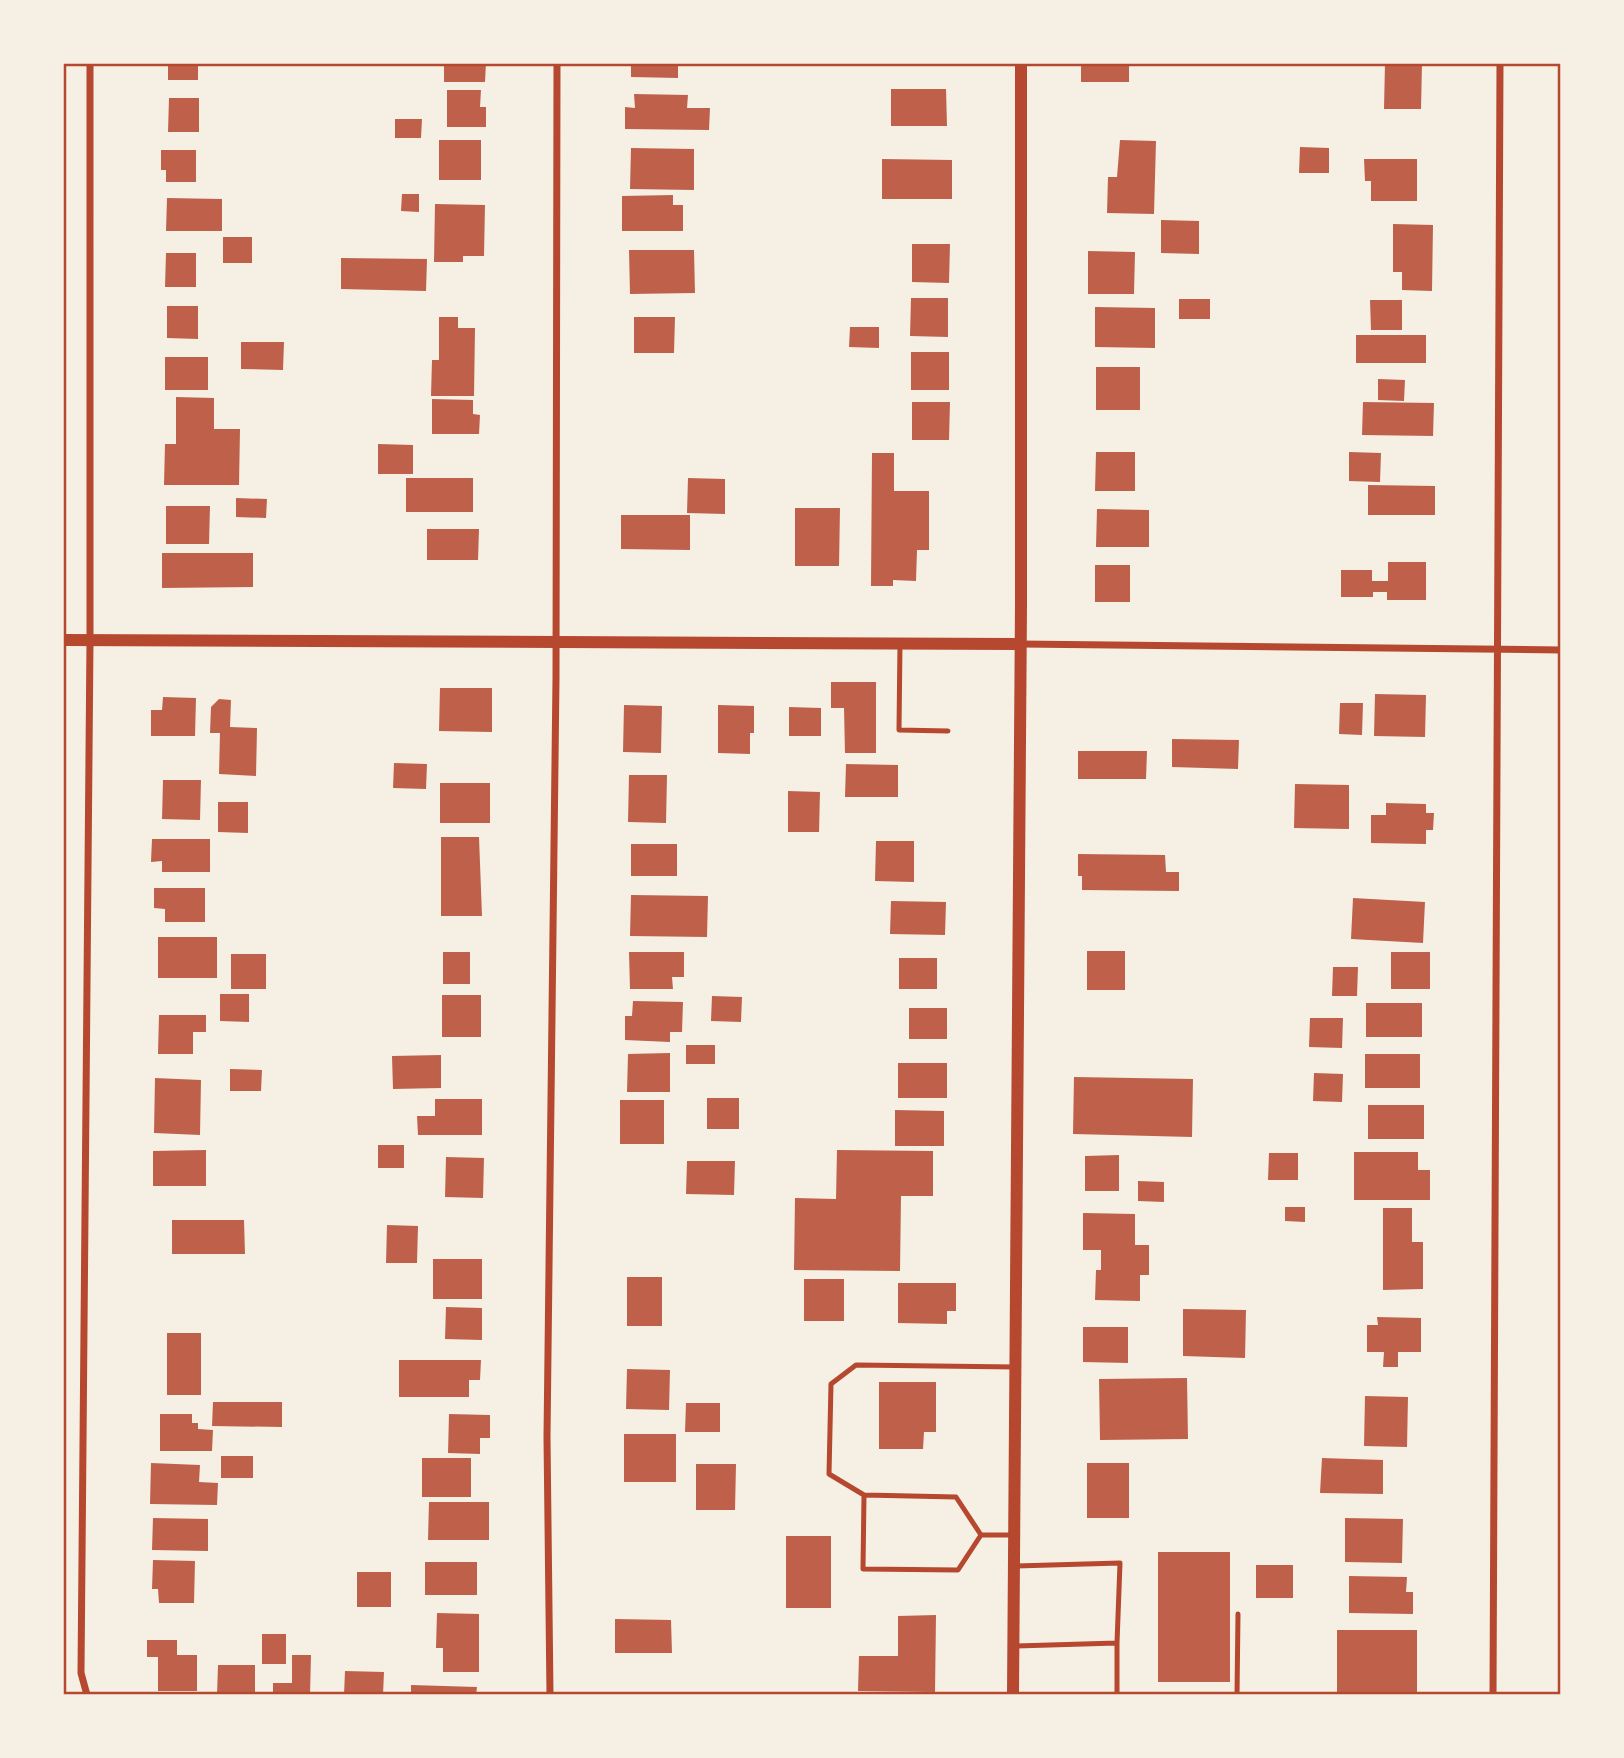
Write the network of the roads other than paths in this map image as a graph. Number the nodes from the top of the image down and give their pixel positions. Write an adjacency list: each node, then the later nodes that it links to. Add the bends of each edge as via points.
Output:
1 (90, 63): 6 (street)
2 (557, 63): 7 (street)
3 (1021, 63): 9 (street)
4 (1500, 63): 10 (street)
5 (63, 640): 6 (street)
6 (90, 640): 7 (street); 21 (street, via 80,1673)
7 (556, 641): 8 (street); 22 (street, via 547,1423)
8 (900, 643): 9 (street); 12 (lane, via 899,730)
9 (1020, 644): 10 (street); 13 (street)
10 (1496, 649): 11 (street); 26 (street)
11 (1561, 650)
12 (948, 731)
13 (1015, 1367): 14 (lane, via 856,1365 831,1384 829,1474); 16 (street)
14 (864, 1496): 15 (lane, via 956,1497); 15 (lane, via 863,1569 958,1570)
15 (981, 1535): 16 (lane)
16 (1014, 1535): 17 (street)
17 (1014, 1566): 19 (lane, via 1120,1563); 20 (street)
18 (1238, 1614): 25 (lane)
19 (1117, 1643): 20 (lane); 24 (lane)
20 (1013, 1646): 23 (street)
21 (87, 1695)
22 (550, 1695)
23 (1013, 1695)
24 (1117, 1695)
25 (1237, 1695)
26 (1493, 1695)

